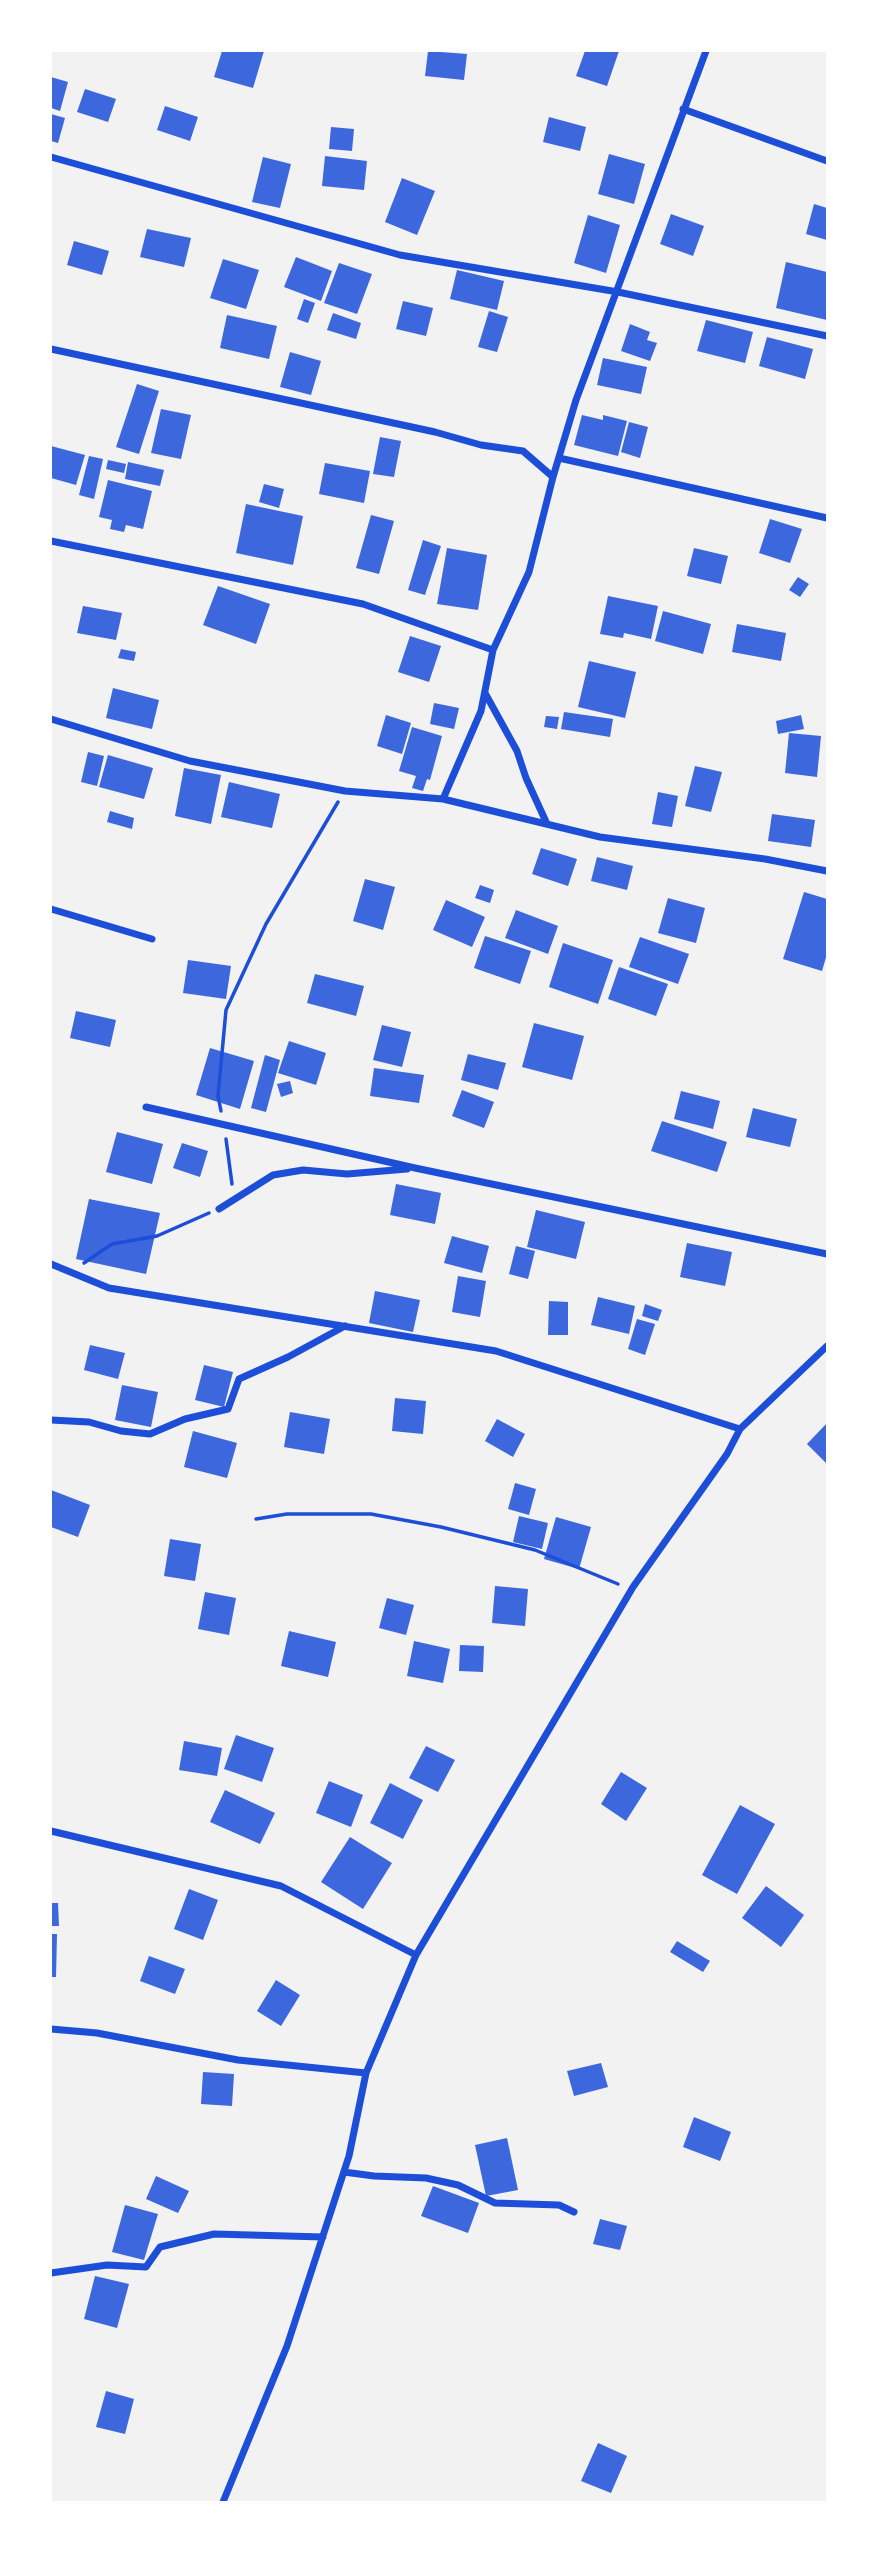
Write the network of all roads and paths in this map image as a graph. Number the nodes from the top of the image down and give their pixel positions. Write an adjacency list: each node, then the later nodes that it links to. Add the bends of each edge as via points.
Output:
1 (706, 51): 2 (street)
2 (684, 109): 4 (street); 5 (street)
3 (51, 157): 5 (street, via 400,255)
4 (827, 161)
5 (618, 292): 6 (street); 8 (street)
6 (827, 336)
7 (51, 349): 9 (street, via 523,451)
8 (559, 458): 9 (street); 10 (street)
9 (553, 477): 12 (street, via 529,572)
10 (827, 518)
11 (51, 541): 12 (street, via 363,604)
12 (494, 650): 13 (street)
13 (485, 692): 16 (street); 17 (street, via 517,751)
14 (51, 719): 15 (street, via 190,761)
15 (345, 791): 16 (street); 22 (path, via 265,924 226,1010 218,1096)
16 (443, 799): 17 (street)
17 (547, 824): 18 (street, via 600,837)
18 (827, 871)
19 (51, 909): 20 (street)
20 (152, 939)
21 (146, 1107): 22 (street)
22 (224, 1125): 23 (street); 24 (path, via 232,1184)
23 (415, 1168): 24 (street, via 347,1174 303,1170 273,1175); 25 (street)
24 (219, 1209): 27 (path, via 157,1236 113,1244)
25 (827, 1254)
26 (51, 1264): 27 (street)
27 (70, 1272): 28 (street, via 109,1288)
28 (345, 1326): 30 (street, via 239,1379 228,1409 185,1419 150,1434); 31 (street, via 496,1351)
29 (827, 1346): 31 (street)
30 (51, 1420)
31 (740, 1429): 33 (street)
32 (256, 1519): 33 (path, via 287,1514 371,1514 535,1550 611,1583)
33 (633, 1587): 35 (street)
34 (51, 1831): 35 (street, via 281,1886)
35 (416, 1955): 37 (street)
36 (51, 2029): 37 (street, via 97,2033 239,2060)
37 (366, 2073): 38 (street)
38 (344, 2172): 39 (street, via 426,2178 458,2185 495,2203 559,2205); 40 (street)
39 (574, 2212)
40 (323, 2237): 41 (street, via 214,2234 160,2247 146,2267 107,2265); 42 (street, via 287,2346)
41 (51, 2273)
42 (223, 2502)

